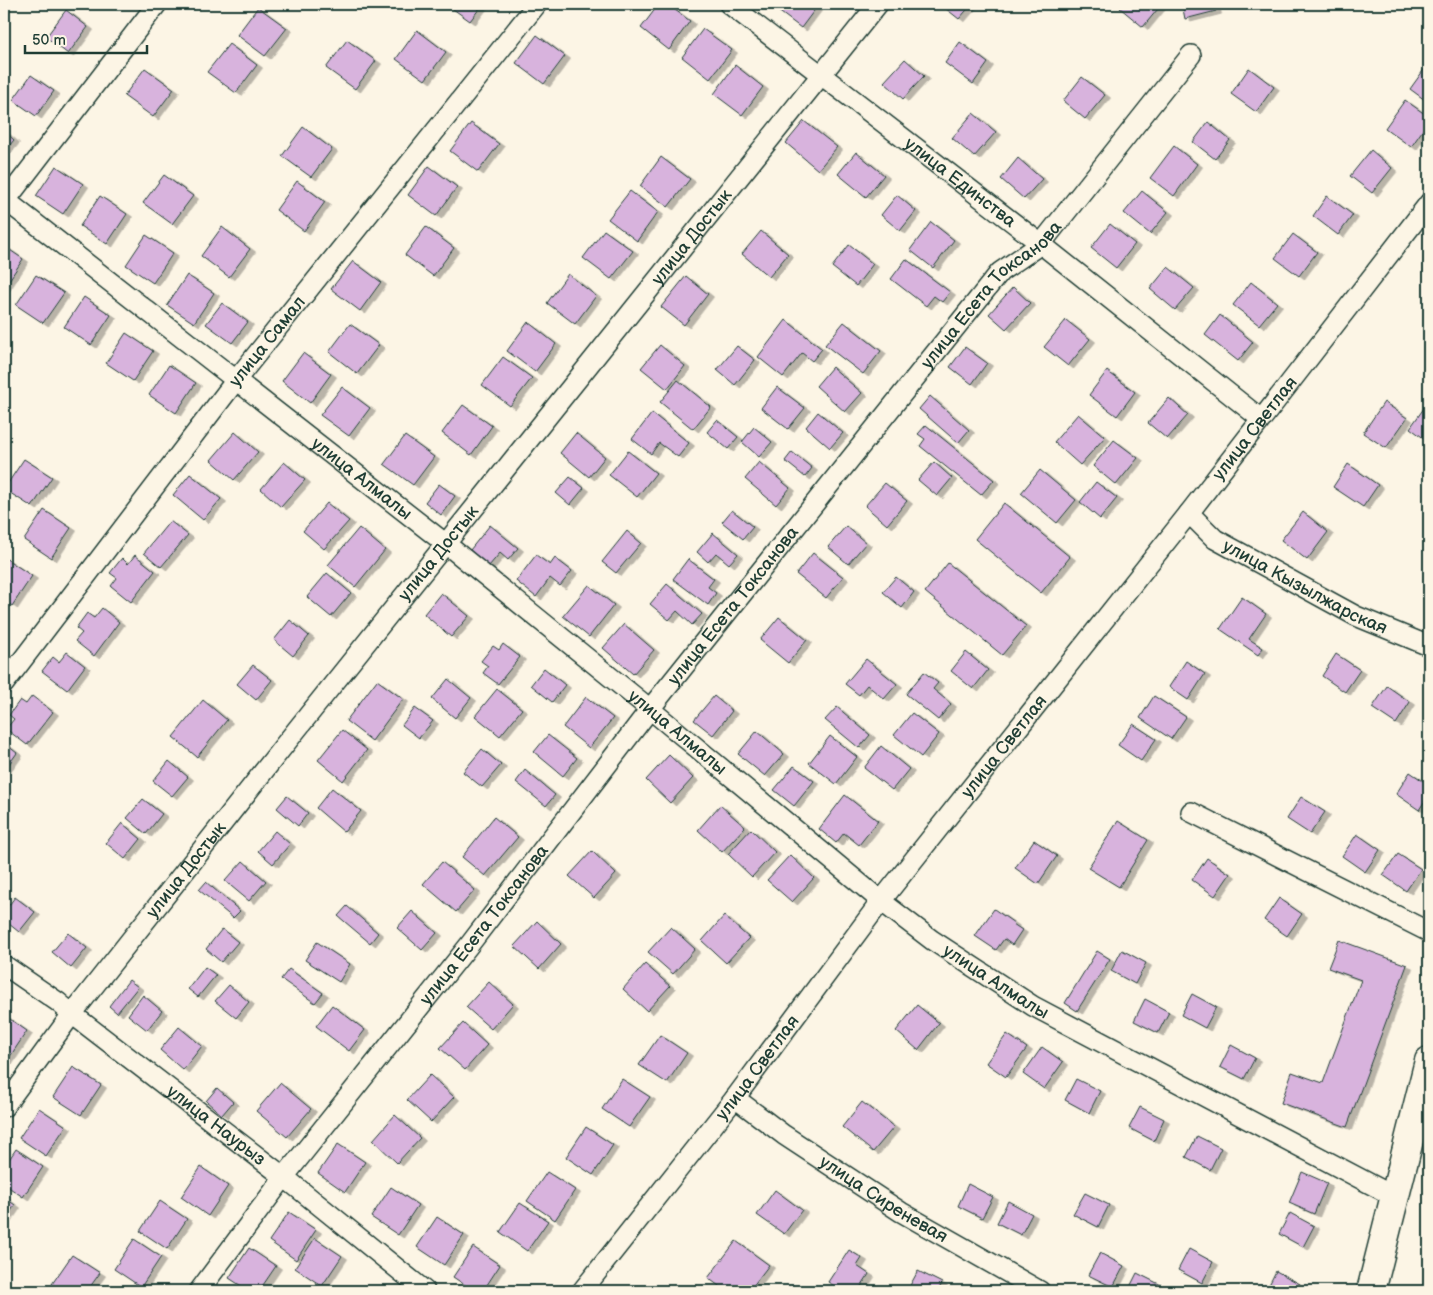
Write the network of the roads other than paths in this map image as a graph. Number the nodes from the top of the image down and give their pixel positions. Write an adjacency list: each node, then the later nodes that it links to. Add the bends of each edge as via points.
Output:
1 (157, 4): 7 (street)
2 (537, 4): 10 (street, улица Самал)
3 (729, 4): 6 (street, улица Единства)
4 (878, 4): 6 (street, улица Достык)
5 (1190, 55): 9 (street, улица Есета Токсанова)
6 (821, 75): 9 (street, улица Единства); 13 (street, улица Достык)
7 (5, 201): 10 (street, улица Алмалы)
8 (1429, 203): 11 (street, улица Светлая)
9 (1041, 244): 11 (street, улица Единства); 16 (street, улица Есета Токсанова, via 1000,272)
10 (236, 380): 13 (street, улица Алмалы); 15 (street, улица Самал)
11 (1261, 420): 12 (street, улица Светлая)
12 (1189, 513): 14 (street, улица Кызылжарская, via 1215,538 1356,616); 18 (street, улица Светлая)
13 (446, 544): 16 (street, улица Алмалы); 21 (street, улица Достык)
14 (1429, 646)
15 (4, 684)
16 (650, 709): 18 (street, улица Алмалы); 25 (street, улица Есета Токсанова, via 464,952)
17 (1192, 812): 19 (street)
18 (881, 901): 23 (street, улица Светлая); 26 (street, улица Алмалы, via 932,940 1032,1006)
19 (1429, 932)
20 (4, 965): 21 (street, улица Наурыз)
21 (72, 1014): 24 (street, улица Достык); 25 (street, улица Наурыз)
22 (1429, 1061): 26 (main road)
23 (735, 1098): 29 (street, улица Светлая); 30 (street, улица Сиреневая, via 784,1135 901,1212)
24 (4, 1107)
25 (284, 1177): 27 (street, улица Есета Токсанова); 28 (street, улица Наурыз)
26 (1395, 1197): 31 (main road)
27 (199, 1291)
28 (425, 1291)
29 (582, 1291)
30 (1040, 1291)
31 (1371, 1291)

